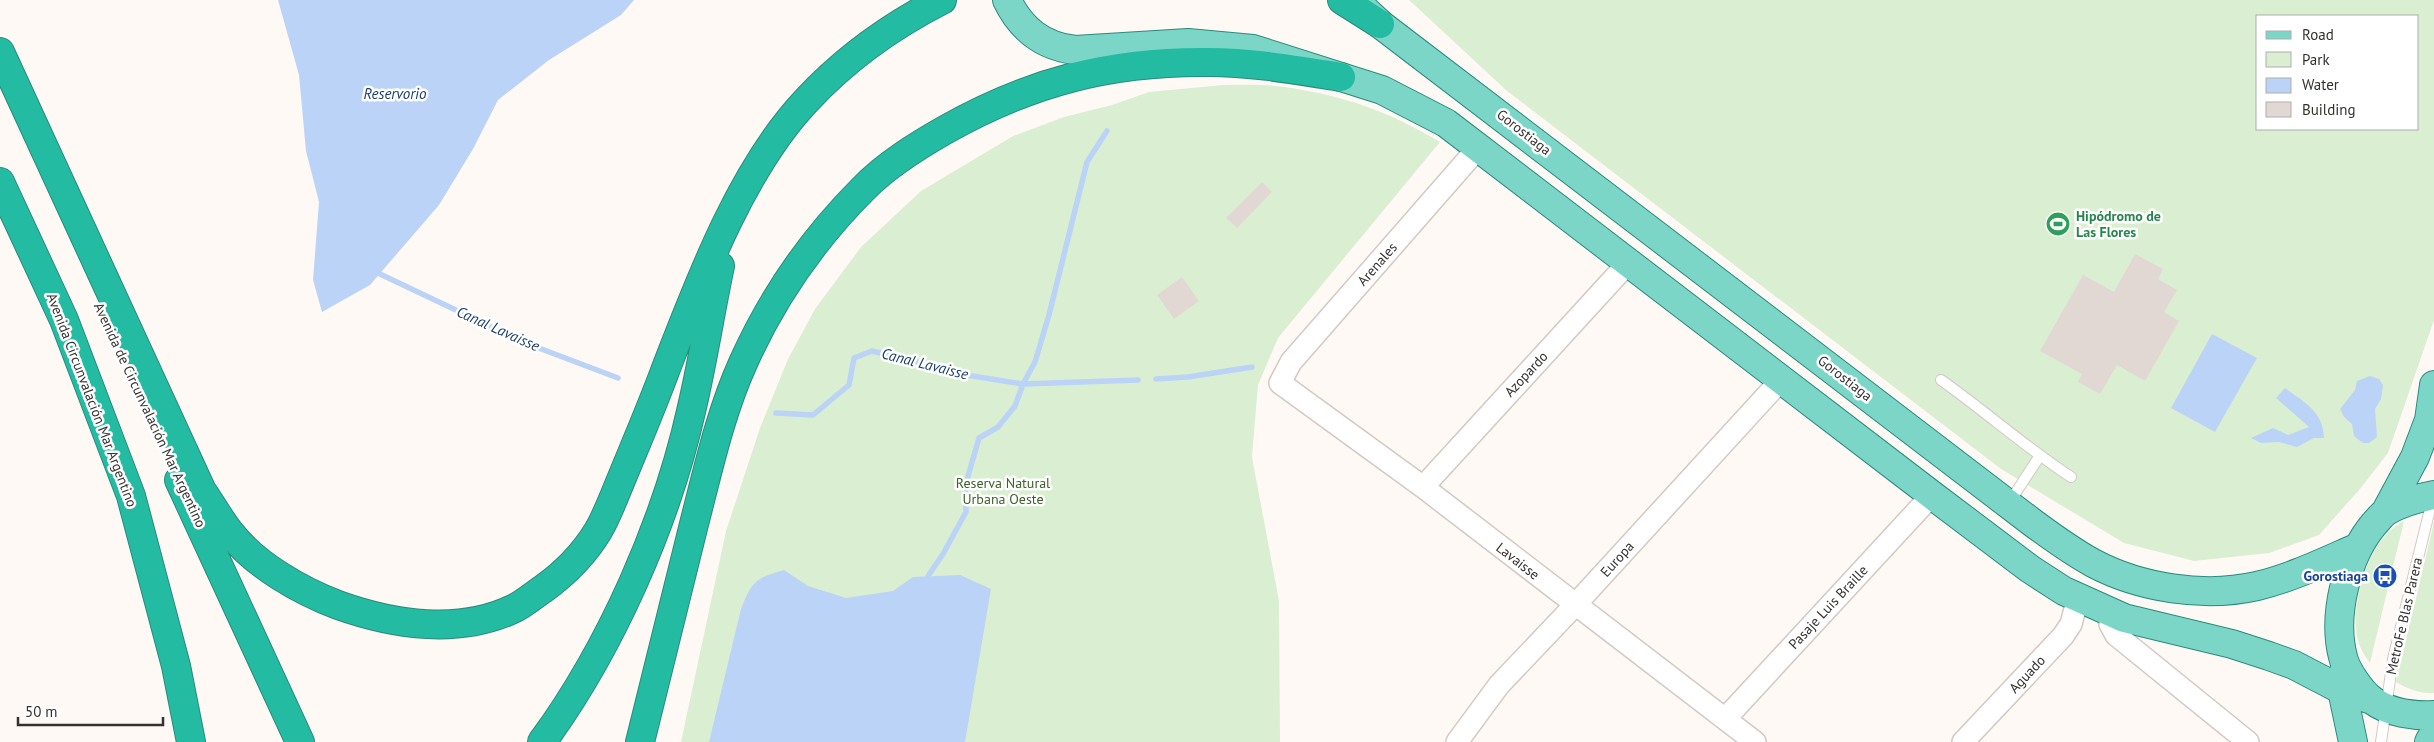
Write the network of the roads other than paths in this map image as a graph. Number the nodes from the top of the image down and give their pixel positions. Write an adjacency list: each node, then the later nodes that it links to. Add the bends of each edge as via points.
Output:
1 (942, 0): 11 (highway, via 897,26 836,73 806,101 751,179)
2 (1007, 0): 7 (main road, via 1024,28 1059,48 1075,50 1188,43 1222,45 1260,51)
3 (1342, 0): 5 (highway)
4 (1355, 0): 5 (main road, Gorostiaga)
5 (1380, 24): 13 (main road, Gorostiaga)
6 (0, 52): 11 (highway, via 202,491 232,536 275,574 320,598 370,616 417,624 461,623 492,618 517,608 552,583 576,560 598,531 614,497 685,317)
7 (1341, 77): 9 (main road, via 1405,100); 39 (highway, via 1276,67 1209,62 1142,66 1062,79 967,118 918,146 865,186 825,230 792,274 742,365 709,467)
8 (0, 88): 37 (highway, Avenida de Circunvalación Mar Argentino)
9 (1478, 148): 12 (main road); 16 (street, Arenales, via 1291,362)
10 (0, 182): 36 (highway, Avenida Circunvalación Mar Argentino, via 64,320 131,496 176,666)
11 (732, 216): 38 (highway, via 692,408 669,486 620,610)
12 (1628, 262): 14 (main road); 21 (street, Azopardo)
13 (1846, 379): 18 (main road); 24 (main road, Gorostiaga)
14 (1781, 380): 18 (main road); 28 (street, Europa)
15 (1941, 380): 19 (lane)
16 (1280, 383): 21 (street, Lavaisse)
17 (2434, 385): 25 (main road, via 2429,420 2415,457)
18 (1821, 410): 23 (main road)
19 (2040, 457): 20 (lane); 24 (lane)
20 (2071, 477)
21 (1423, 486): 28 (street, Lavaisse)
22 (2434, 494): 25 (main road, Gorostiaga); 32 (lane, MetroFe Blas Parera)
23 (1932, 495): 27 (main road, via 2030,569); 34 (street, Pasaje Luis Braille)
24 (2008, 504): 26 (main road, Gorostiaga, via 2094,564 2131,579 2198,590 2254,586 2281,579)
25 (2386, 511): 26 (main road, Gorostiaga)
26 (2356, 548): 30 (main road, Gorostiaga, via 2341,608)
27 (2078, 598): 29 (main road); 42 (street, Aguado, via 2071,624 2063,636)
28 (1575, 605): 34 (street, Lavaisse); 40 (street, Europa, via 1499,685)
29 (2110, 613): 31 (main road, via 2269,656); 43 (street, via 2110,624 2116,635)
30 (2343, 658): 31 (main road); 32 (main road, Gorostiaga, via 2356,681)
31 (2342, 690): 32 (main road); 44 (main road)
32 (2379, 703): 33 (main road, via 2406,714); 45 (lane, MetroFe Blas Parera)
33 (2434, 716): 46 (lane)
34 (1725, 719): 41 (street, Lavaisse)
35 (2434, 733): 47 (main road)
36 (191, 742)
37 (300, 742)
38 (542, 742)
39 (640, 742)
40 (1456, 742)
41 (1754, 742)
42 (1963, 742)
43 (2248, 742)
44 (2353, 742)
45 (2381, 742)
46 (2419, 742)
47 (2429, 742)

